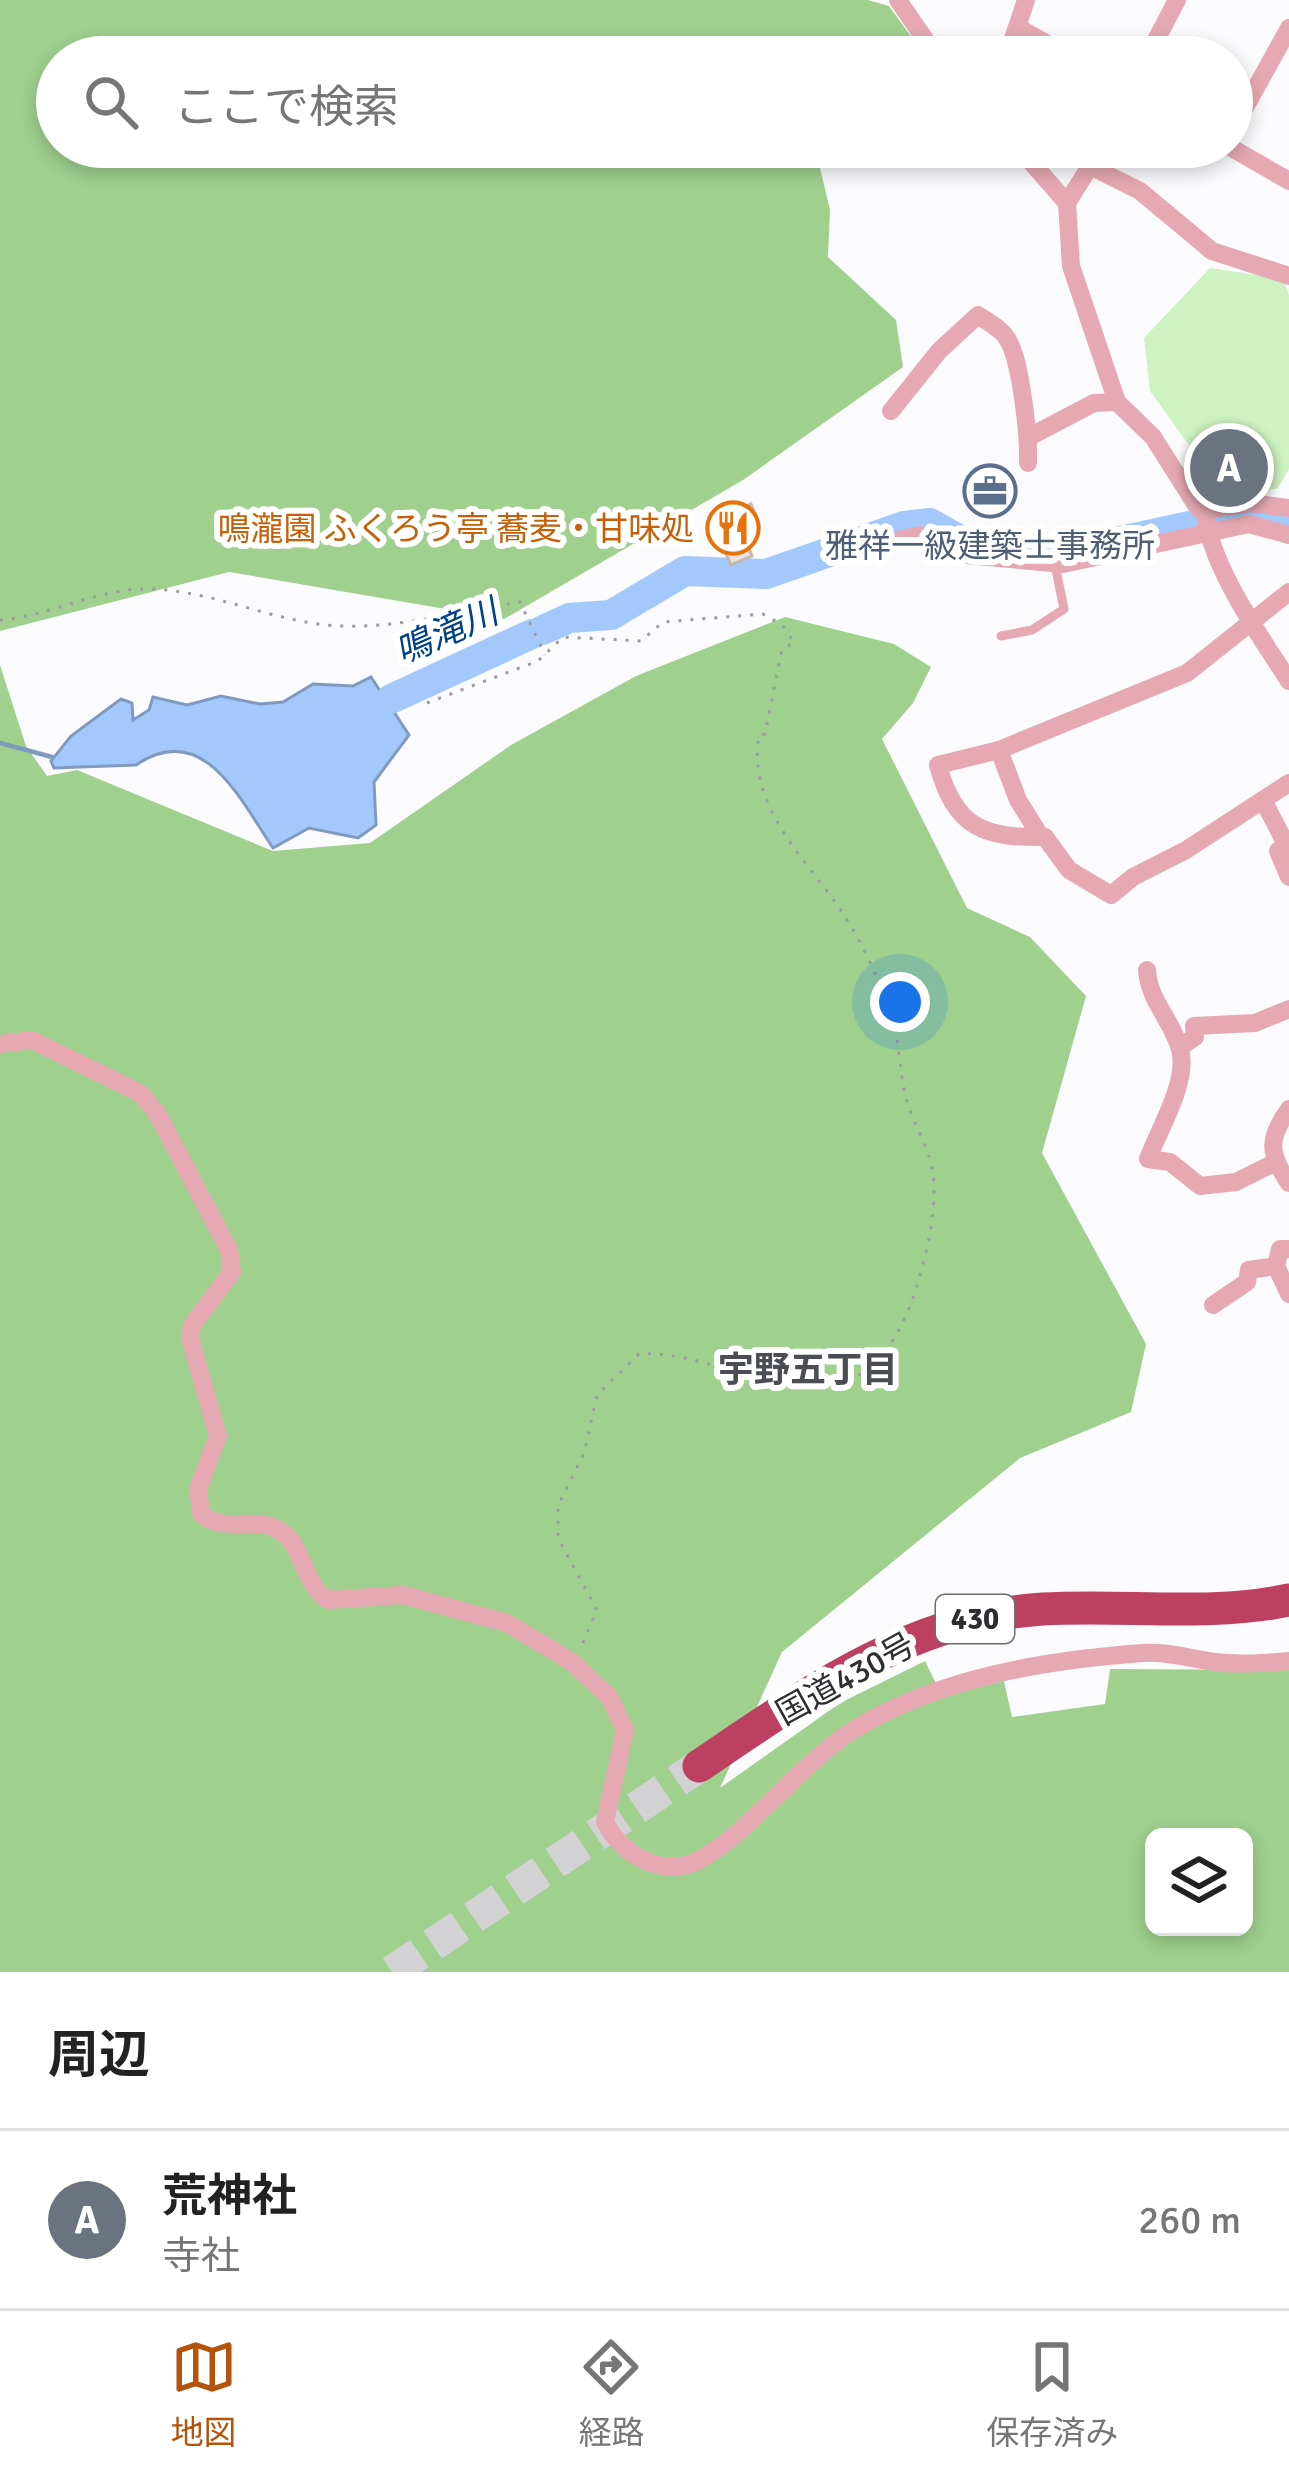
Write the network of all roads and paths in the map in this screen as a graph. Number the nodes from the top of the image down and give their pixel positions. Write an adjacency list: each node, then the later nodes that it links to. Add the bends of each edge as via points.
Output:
1 (898, 0): 6 (street)
2 (1026, 0): 4 (street)
3 (1177, 0): 9 (street)
4 (1019, 28): 7 (street); 8 (street)
5 (1289, 28): 10 (street)
6 (923, 36)
7 (1016, 36)
8 (1033, 36)
9 (1158, 36)
10 (1253, 93)
11 (1253, 161): 15 (street)
12 (1036, 168): 16 (street)
13 (1091, 168): 16 (street)
14 (1094, 168): 17 (street, via 1140,191 1212,251)
15 (1289, 182)
16 (1067, 203): 18 (street, via 1071,266)
17 (1288, 271)
18 (1117, 402): 20 (street, via 1094,403); 23 (street, via 1153,436)
19 (891, 411): 20 (street, via 979,315 1013,351)
20 (1030, 437): 21 (street)
21 (1028, 463)
22 (1285, 519): 23 (street, via 1250,502)
23 (1206, 520): 25 (street, via 1106,557); 28 (street)
24 (850, 542): 25 (street, via 920,535 966,555)
25 (1055, 564): 29 (lane, via 1064,609 1032,630)
26 (1289, 592): 28 (street)
27 (0, 620): 30 (path, via 151,589 324,625 520,602)
28 (1252, 623): 31 (street); 33 (street, via 1186,673)
29 (1001, 636)
30 (545, 656): 32 (path); 51 (path, via 563,637 641,641 663,622 681,619 763,614 794,637 782,649 759,735 761,786 792,852 847,920 893,1020 935,1189 925,1266 906,1315 880,1360 845,1382 806,1386 741,1375 673,1351 639,1354 597,1395 556,1522 597,1610)
31 (1289, 681)
32 (427, 703)
33 (999, 750): 36 (street); 36 (street, via 938,765 946,796 983,832)
34 (1289, 784): 35 (street)
35 (1263, 800): 36 (street, via 1111,895 1069,870); 37 (street, via 1287,846 1278,851)
36 (1041, 837)
37 (1289, 878)
38 (1147, 970): 41 (street)
39 (1289, 1009): 41 (street, via 1255,1023 1194,1026 1195,1037)
40 (0, 1044): 51 (street, via 32,1040 140,1093 230,1250 232,1272 190,1337 218,1436 198,1489 208,1520 278,1529 328,1600 403,1594 507,1623)
41 (1180, 1048): 43 (street, via 1179,1078 1148,1159 1170,1162 1200,1186 1236,1182)
42 (1289, 1109): 43 (street, via 1271,1133)
43 (1276, 1162): 44 (street)
44 (1289, 1183)
45 (1289, 1249): 46 (street, via 1280,1249)
46 (1276, 1267): 47 (street); 48 (street, via 1249,1270 1247,1282)
47 (1289, 1294)
48 (1214, 1304)
49 (1289, 1600): 52 (highway, 国道430号 / 430, via 1037,1609 946,1625 887,1649)
50 (1289, 1661): 51 (street, via 1237,1664 1143,1652 952,1684 859,1726 712,1850 678,1865 625,1852 605,1822 625,1730 610,1697)
51 (572, 1662)
52 (699, 1766)

